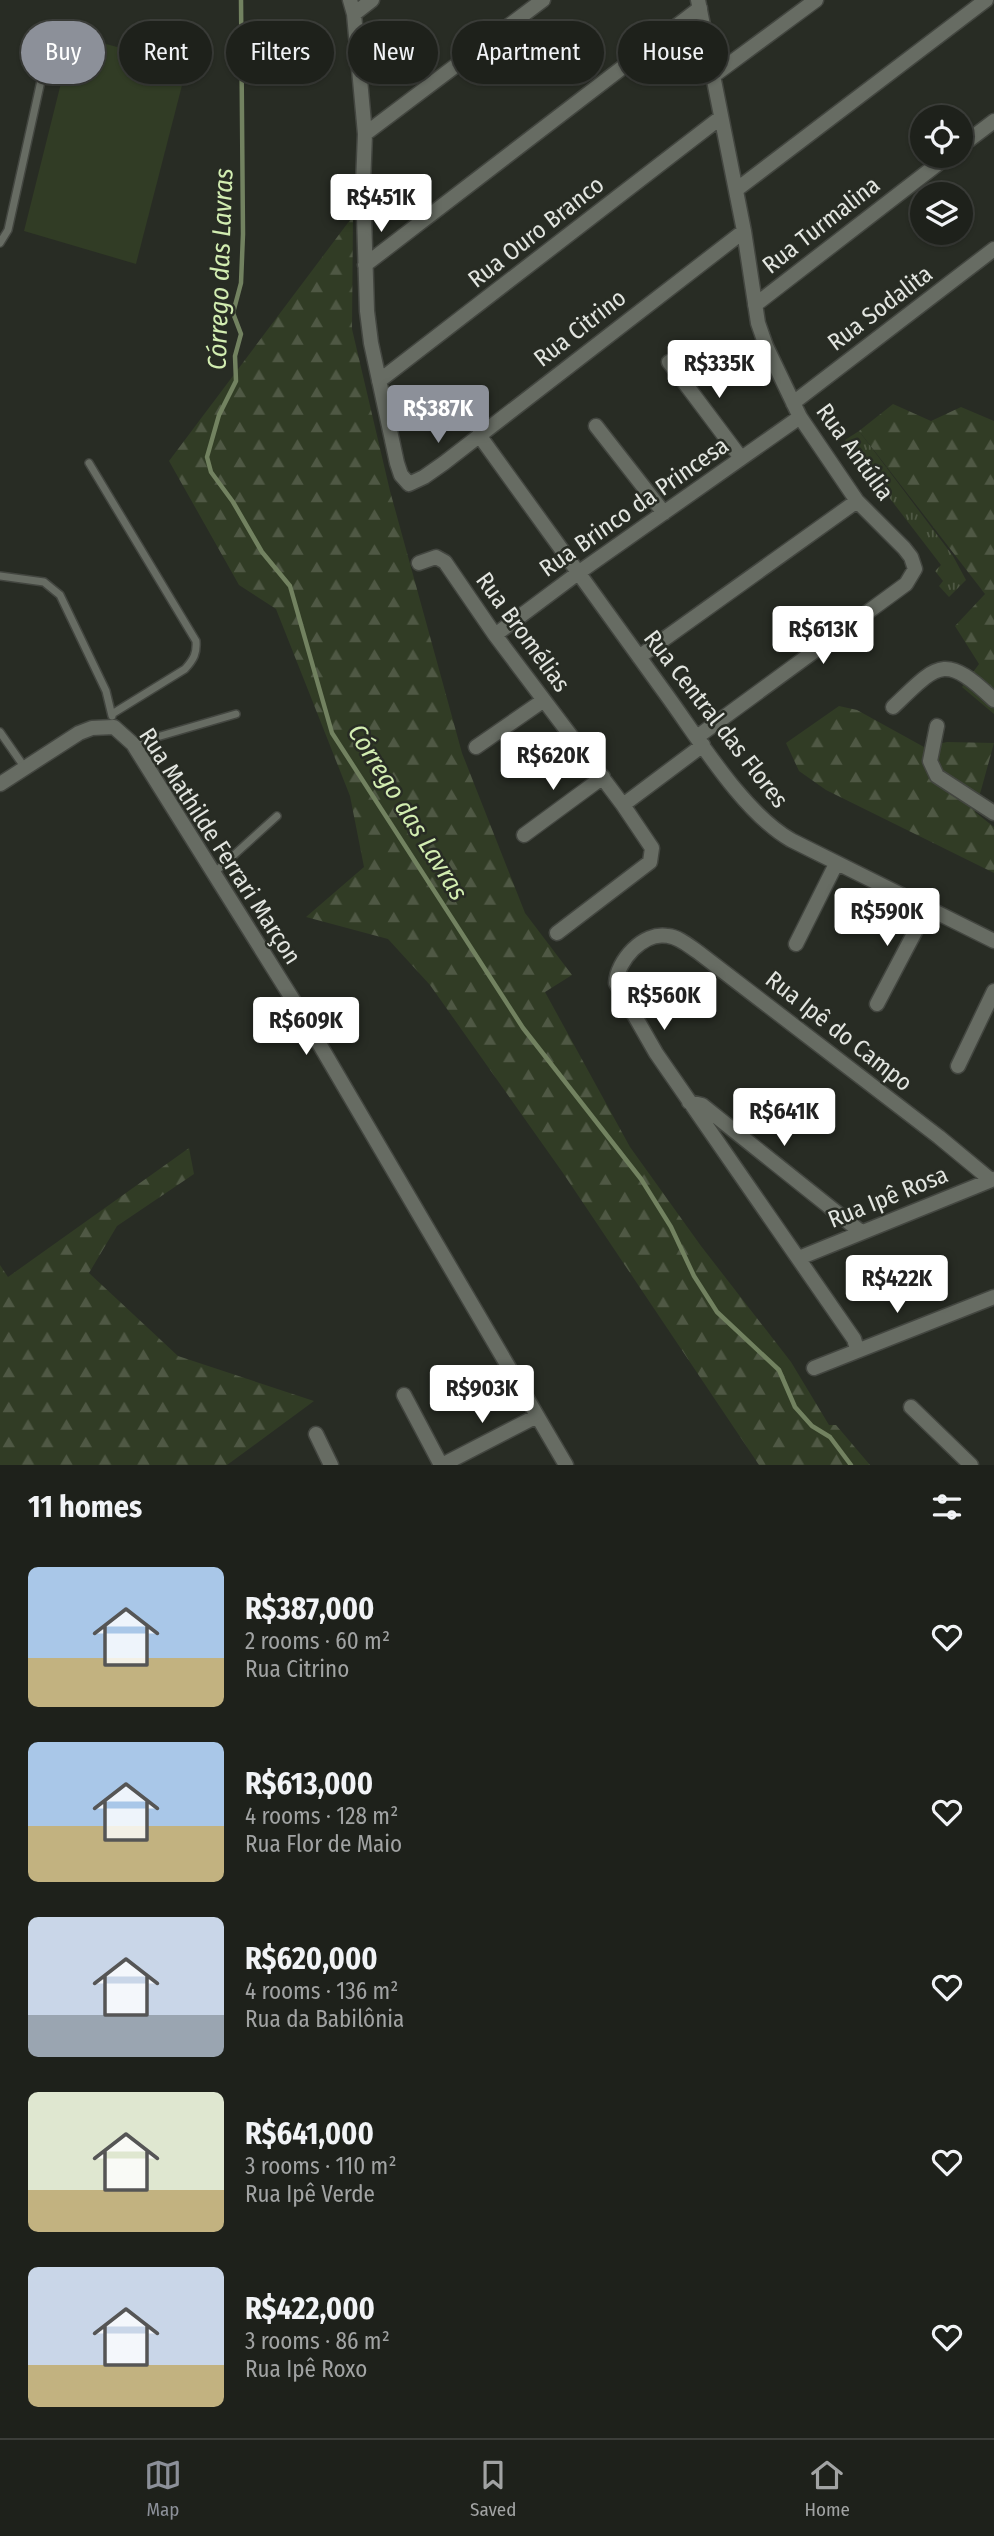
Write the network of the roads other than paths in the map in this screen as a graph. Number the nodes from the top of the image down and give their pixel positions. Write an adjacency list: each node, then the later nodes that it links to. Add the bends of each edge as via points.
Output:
1 (372, 0): 6 (street)
2 (543, 0): 12 (street)
3 (816, 0): 7 (street)
4 (986, 0): 15 (street)
5 (699, 4): 19 (street)
6 (352, 7): 12 (street)
7 (728, 65)
8 (40, 84): 17 (lane, via 8,230)
9 (714, 84): 10 (street, Rua Antúlia)
10 (720, 118): 15 (street, Rua Antúlia); 22 (street, Rua Ouro Branco)
11 (994, 121): 13 (street)
12 (365, 134): 19 (street)
13 (973, 137)
14 (932, 168): 20 (street, Rua Turmalina)
15 (736, 190): 16 (street, Rua Antúlia)
16 (744, 231): 20 (street, Rua Antúlia); 25 (street, Rua Citrino)
17 (0, 243)
18 (994, 249): 23 (street, Rua Sodalita)
19 (365, 265): 22 (street)
20 (755, 305): 23 (street, Rua Antúlia, via 766,346)
21 (669, 362): 26 (street)
22 (379, 381): 25 (street, Rua Citrino, via 401,475 409,484)
23 (797, 410): 26 (street, Rua Brinco da Princesa); 28 (street, Rua Antúlia)
24 (596, 426): 29 (street)
25 (478, 435): 31 (street, Rua Central das Flores)
26 (741, 458): 29 (street, Rua Brinco da Princesa)
27 (89, 463): 39 (lane, via 196,641 197,651 185,669)
28 (857, 501): 34 (street); 42 (street, Rua Antúlia, via 911,557 915,569 906,584)
29 (664, 513): 31 (street, Rua Brinco da Princesa)
30 (419, 563): 33 (street, Rua Bromélias, via 436,557 445,562)
31 (578, 573): 33 (street, Rua Brinco da Princesa); 34 (street, Rua Central das Flores)
32 (0, 576): 39 (lane, via 44,582 60,595 106,691)
33 (495, 635): 35 (street, Rua Bromélias)
34 (639, 657): 42 (street, Rua Central das Flores)
35 (544, 700): 44 (street); 46 (street, Rua Bromélias)
36 (994, 700): 37 (street, via 954,669 940,668)
37 (893, 706)
38 (236, 714): 43 (lane)
39 (113, 721): 43 (street, Rua Mathilde Ferrari Marçon); 45 (street, Rua Mathilde Ferrari Marçon, via 79,733)
40 (937, 726): 49 (street, via 930,761 937,776)
41 (0, 732): 45 (lane)
42 (700, 741): 48 (street); 52 (street, Rua Central das Flores, via 773,830)
43 (133, 744): 53 (street, Rua Mathilde Ferrari Marçon)
44 (476, 747)
45 (25, 768): 47 (street, Rua Mathilde Ferrari Marçon)
46 (603, 778): 48 (street, Rua Bromélias); 51 (street)
47 (0, 784)
48 (623, 805): 55 (street, Rua Bromélias, via 650,842 650,862)
49 (994, 813)
50 (277, 816): 53 (lane)
51 (524, 835)
52 (835, 864): 54 (street, Rua Central das Flores); 57 (street)
53 (214, 873): 70 (street, Rua Mathilde Ferrari Marçon)
54 (927, 909): 56 (street, Rua Central das Flores); 59 (street)
55 (557, 933)
56 (994, 942)
57 (796, 944)
58 (994, 991): 60 (street)
59 (877, 1004)
60 (958, 1066)
61 (689, 1102): 62 (street, Rua Ipê do Campo, via 616,983 620,964 647,939 660,935 698,952); 63 (street, via 702,1105); 64 (street)
62 (992, 1179): 63 (street, Rua Ipê Rosa)
63 (861, 1232): 64 (street, Rua Ipê Rosa)
64 (799, 1258): 66 (street, via 855,1339)
65 (994, 1297): 66 (street)
66 (857, 1349): 67 (street)
67 (814, 1368)
68 (404, 1395): 73 (street)
69 (911, 1406): 75 (street)
70 (537, 1416): 73 (street); 74 (street, Rua Mathilde Ferrari Marçon)
71 (316, 1434): 72 (street)
72 (331, 1465)
73 (441, 1465)
74 (566, 1465)
75 (971, 1465)

